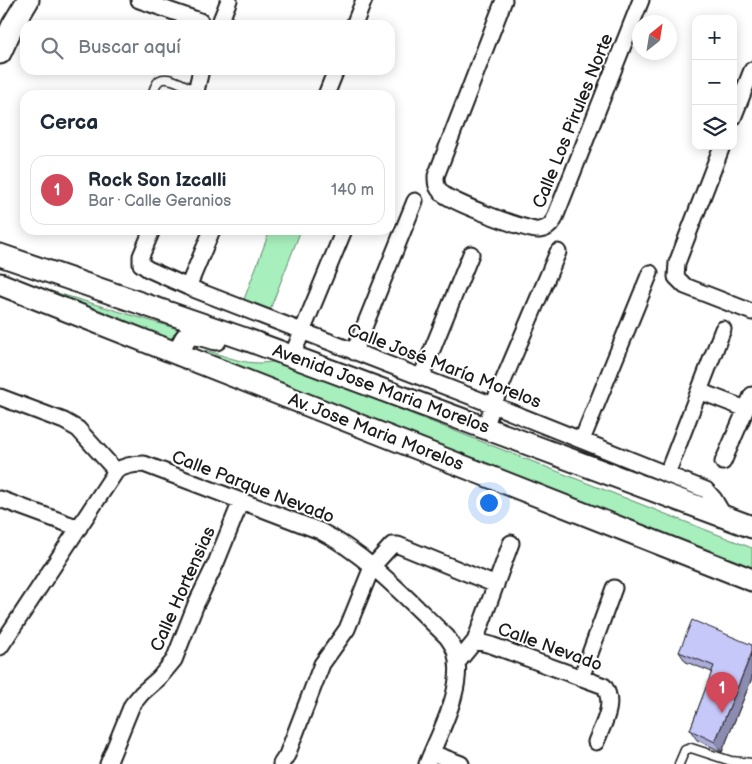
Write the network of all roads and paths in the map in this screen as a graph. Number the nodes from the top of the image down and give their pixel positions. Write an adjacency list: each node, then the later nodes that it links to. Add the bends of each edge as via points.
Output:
1 (28, 0): 10 (main road)
2 (140, 0): 7 (street)
3 (229, 0): 8 (street)
4 (364, 0): 9 (street)
5 (504, 0): 6 (street, Calle Los Pirules Norte, via 436,176 436,186 443,195 537,231 549,228 554,220)
6 (642, 0)
7 (197, 20)
8 (220, 20)
9 (356, 20)
10 (7, 32): 11 (main road)
11 (0, 53)
12 (752, 70): 19 (street)
13 (200, 75): 17 (street)
14 (334, 75): 18 (street)
15 (154, 90): 16 (lane, via 161,79 167,78)
16 (191, 90)
17 (198, 90)
18 (328, 90)
19 (737, 108)
20 (720, 150): 31 (street, via 677,263 676,277 685,286)
21 (414, 201): 35 (street)
22 (150, 235): 30 (street, Calle José María Morelos, via 141,264)
23 (210, 235): 30 (street)
24 (342, 235): 33 (street)
25 (558, 252): 42 (street)
26 (471, 254): 38 (street)
27 (4, 256): 34 (main road, Avenida Jose Maria Morelos)
28 (650, 273): 45 (street)
29 (0, 284): 36 (main road, Av. Jose Maria Morelos)
30 (188, 287): 33 (street, Calle José María Morelos)
31 (752, 312)
32 (723, 329): 39 (street)
33 (303, 332): 35 (street, Calle José María Morelos); 37 (street)
34 (248, 340): 36 (main road, via 229,342 194,333 186,337); 37 (main road, Avenida Jose Maria Morelos)
35 (354, 352): 38 (street, Calle José María Morelos)
36 (180, 355): 56 (main road, Av. Jose Maria Morelos)
37 (292, 356): 44 (main road, Avenida Jose Maria Morelos)
38 (421, 377): 42 (street, Calle José María Morelos)
39 (699, 391): 43 (street); 48 (street)
40 (752, 395): 43 (street)
41 (0, 397): 47 (street, via 64,421 78,430)
42 (493, 405): 44 (street); 45 (street, Calle José María Morelos)
43 (746, 409): 46 (street)
44 (485, 428): 51 (main road, Avenida Jose Maria Morelos)
45 (582, 440): 48 (street, Calle José María Morelos)
46 (723, 462)
47 (116, 471): 50 (street, Calle Parque Nevado, via 123,466 144,464); 53 (street)
48 (666, 474): 51 (street, Calle José María Morelos, via 706,490)
49 (0, 499): 53 (street)
50 (241, 501): 55 (street, Calle Parque Nevado, via 320,531); 67 (street, Calle Hortensias, via 174,660 132,705)
51 (724, 516): 52 (main road, Avenida Jose Maria Morelos)
52 (752, 527)
53 (78, 528): 59 (street)
54 (511, 543): 57 (street)
55 (372, 567): 57 (street, via 392,545 398,545); 62 (street, Calle Parque Nevado, via 447,637 455,650); 68 (street, via 347,629 322,664 287,756)
56 (752, 580)
57 (496, 585): 60 (street)
58 (614, 588): 63 (street)
59 (4, 632): 61 (street)
60 (475, 641): 62 (street); 63 (street, Calle Nevado)
61 (0, 647)
62 (457, 663): 65 (street, Calle Parque Nevado, via 458,680 454,695)
63 (581, 678): 64 (street, Calle Nevado, via 604,686 609,693 610,704)
64 (596, 742)
65 (429, 758): 69 (street)
66 (752, 763): 70 (lane, via 732,761 688,748 684,750)
67 (108, 764)
68 (281, 764)
69 (461, 764)
70 (679, 764)

